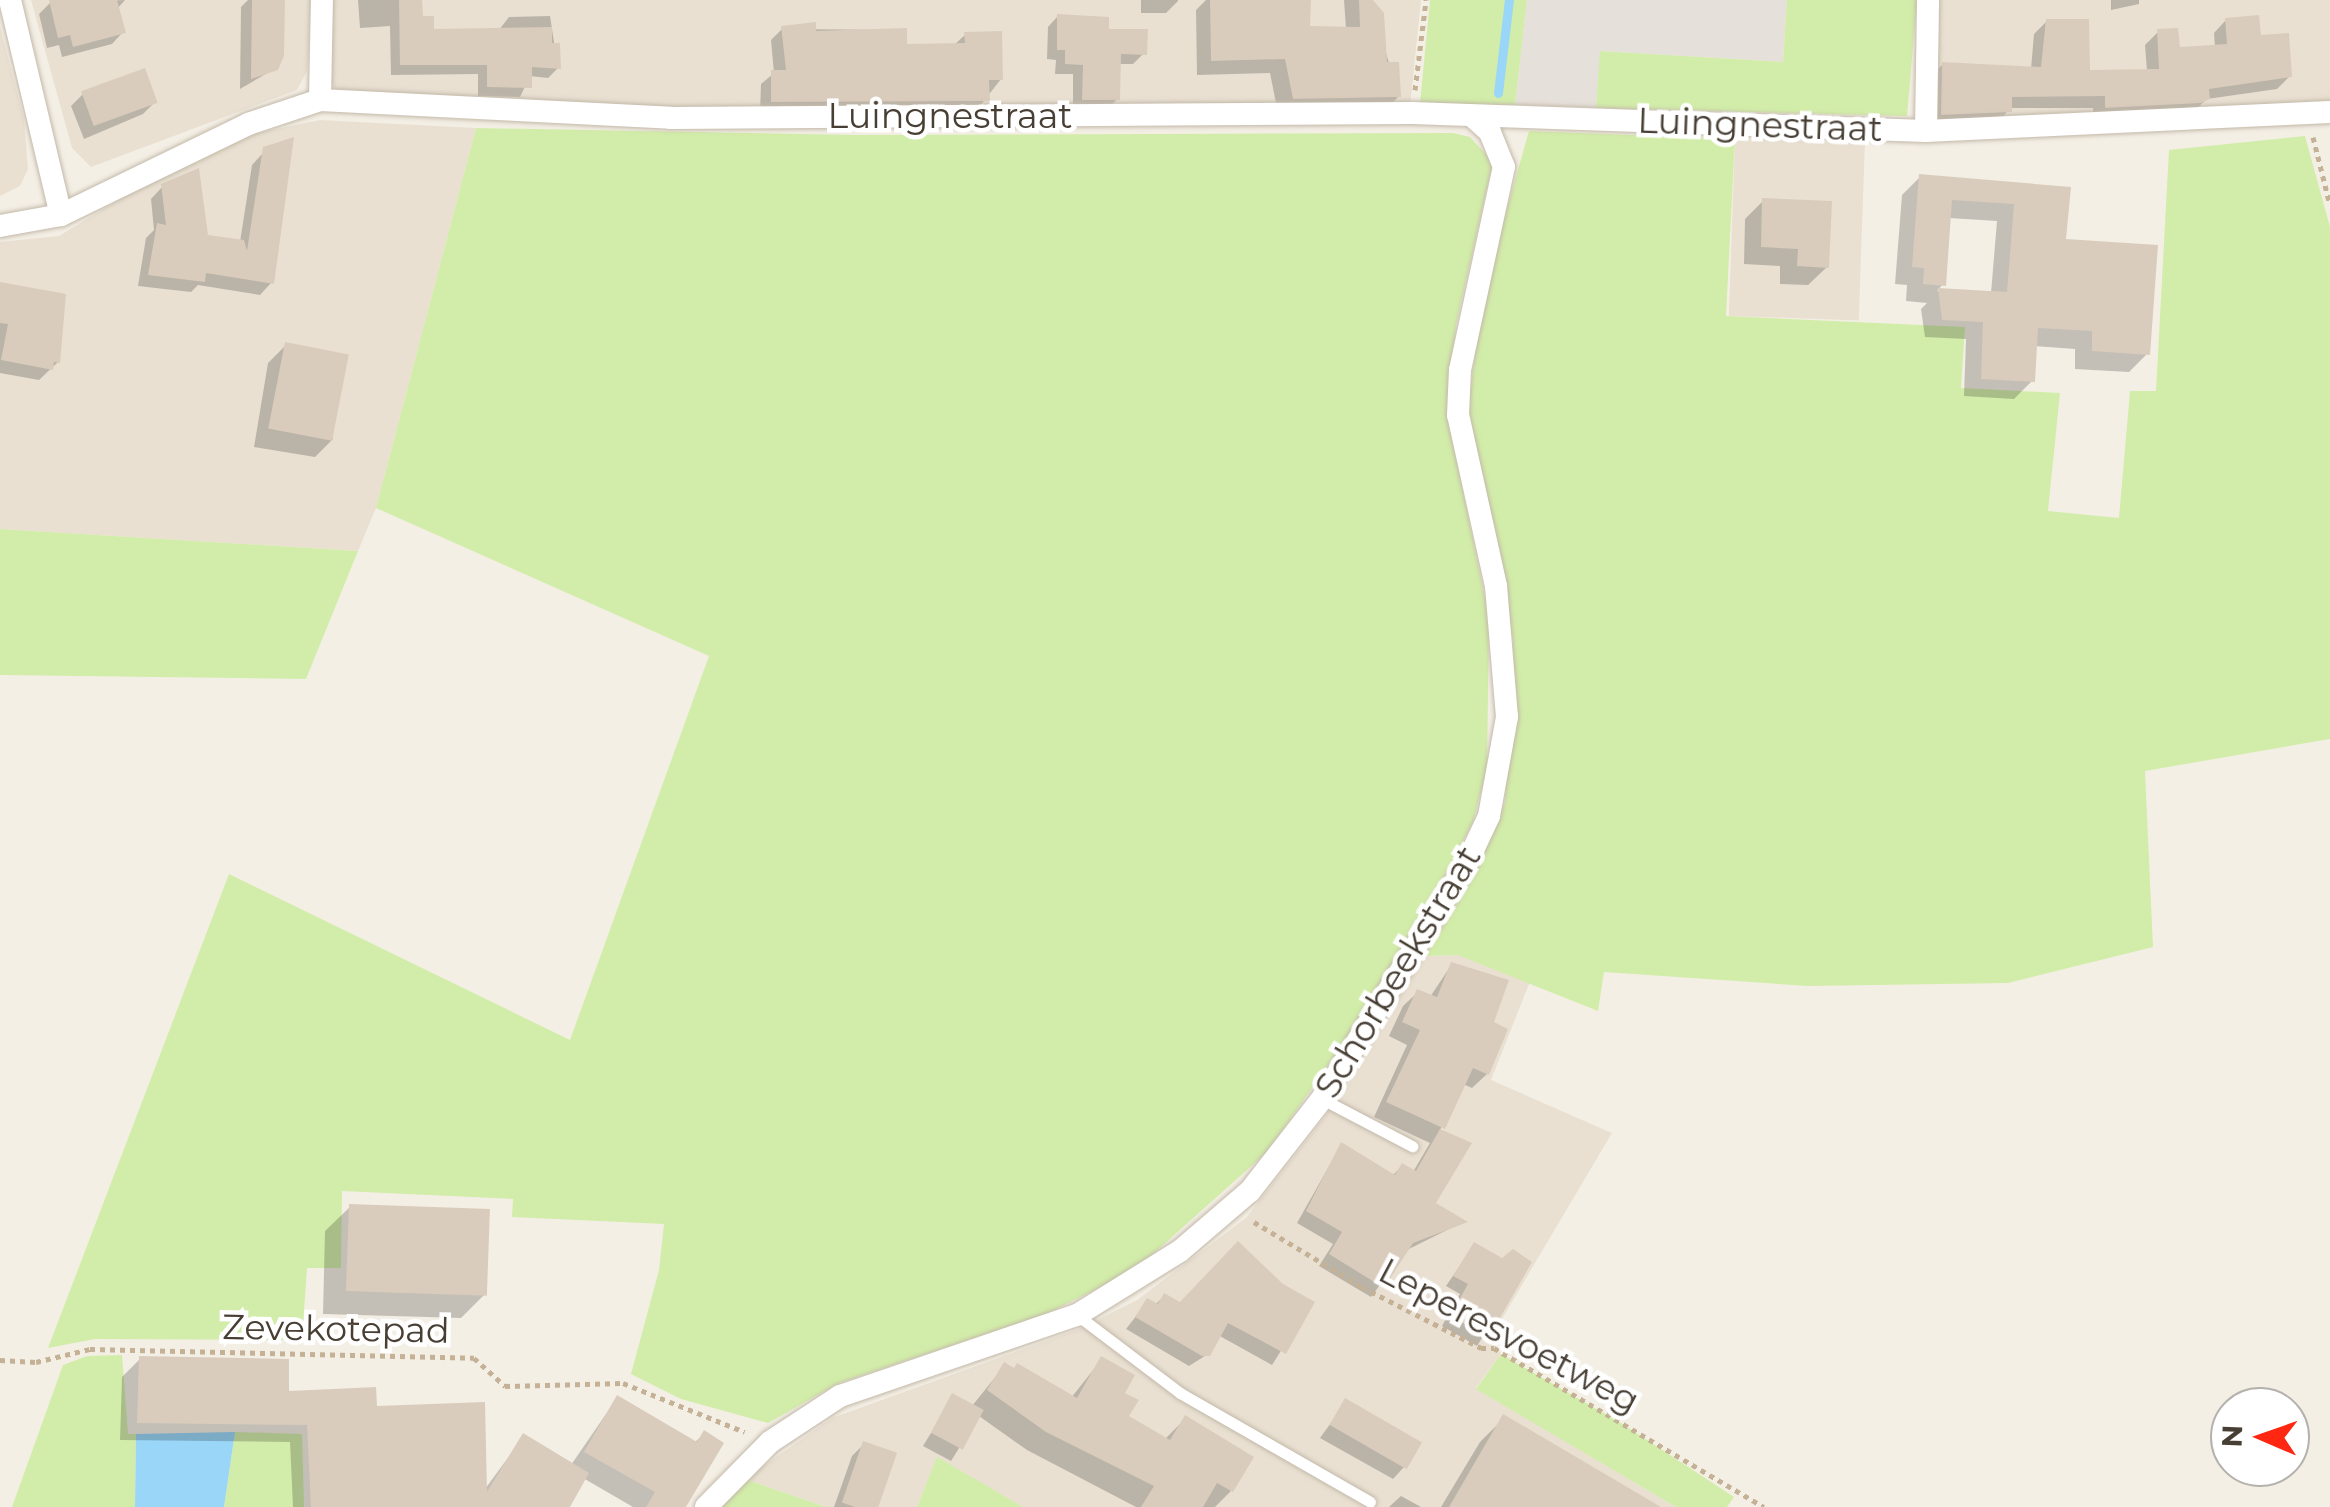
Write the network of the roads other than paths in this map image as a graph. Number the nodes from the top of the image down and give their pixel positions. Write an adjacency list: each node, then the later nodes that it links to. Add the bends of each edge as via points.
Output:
1 (10, 0): 8 (street)
2 (322, 0): 4 (street)
3 (1928, 0): 7 (street, Luingnestraat)
4 (320, 100): 6 (street, Luingnestraat, via 671,118); 8 (street, Luingnestraat, via 248,124)
5 (2319, 114): 7 (street, Luingnestraat)
6 (1471, 115): 7 (street, Luingnestraat); 10 (street, Schorbeekstraat, via 1490,132 1504,167 1460,370 1458,415 1503,628 1506,717 1499,778 1490,816 1465,867)
7 (1926, 130)
8 (61, 215): 9 (street, Luingnestraat)
9 (0, 226)
10 (1322, 1099): 11 (lane); 12 (street, Schorbeekstraat, via 1232,1204 1152,1274)
11 (1412, 1146)
12 (1078, 1316): 13 (lane, via 1180,1393); 14 (street, Schorbeekstraat, via 840,1396 770,1442)
13 (1370, 1502)
14 (706, 1507)

